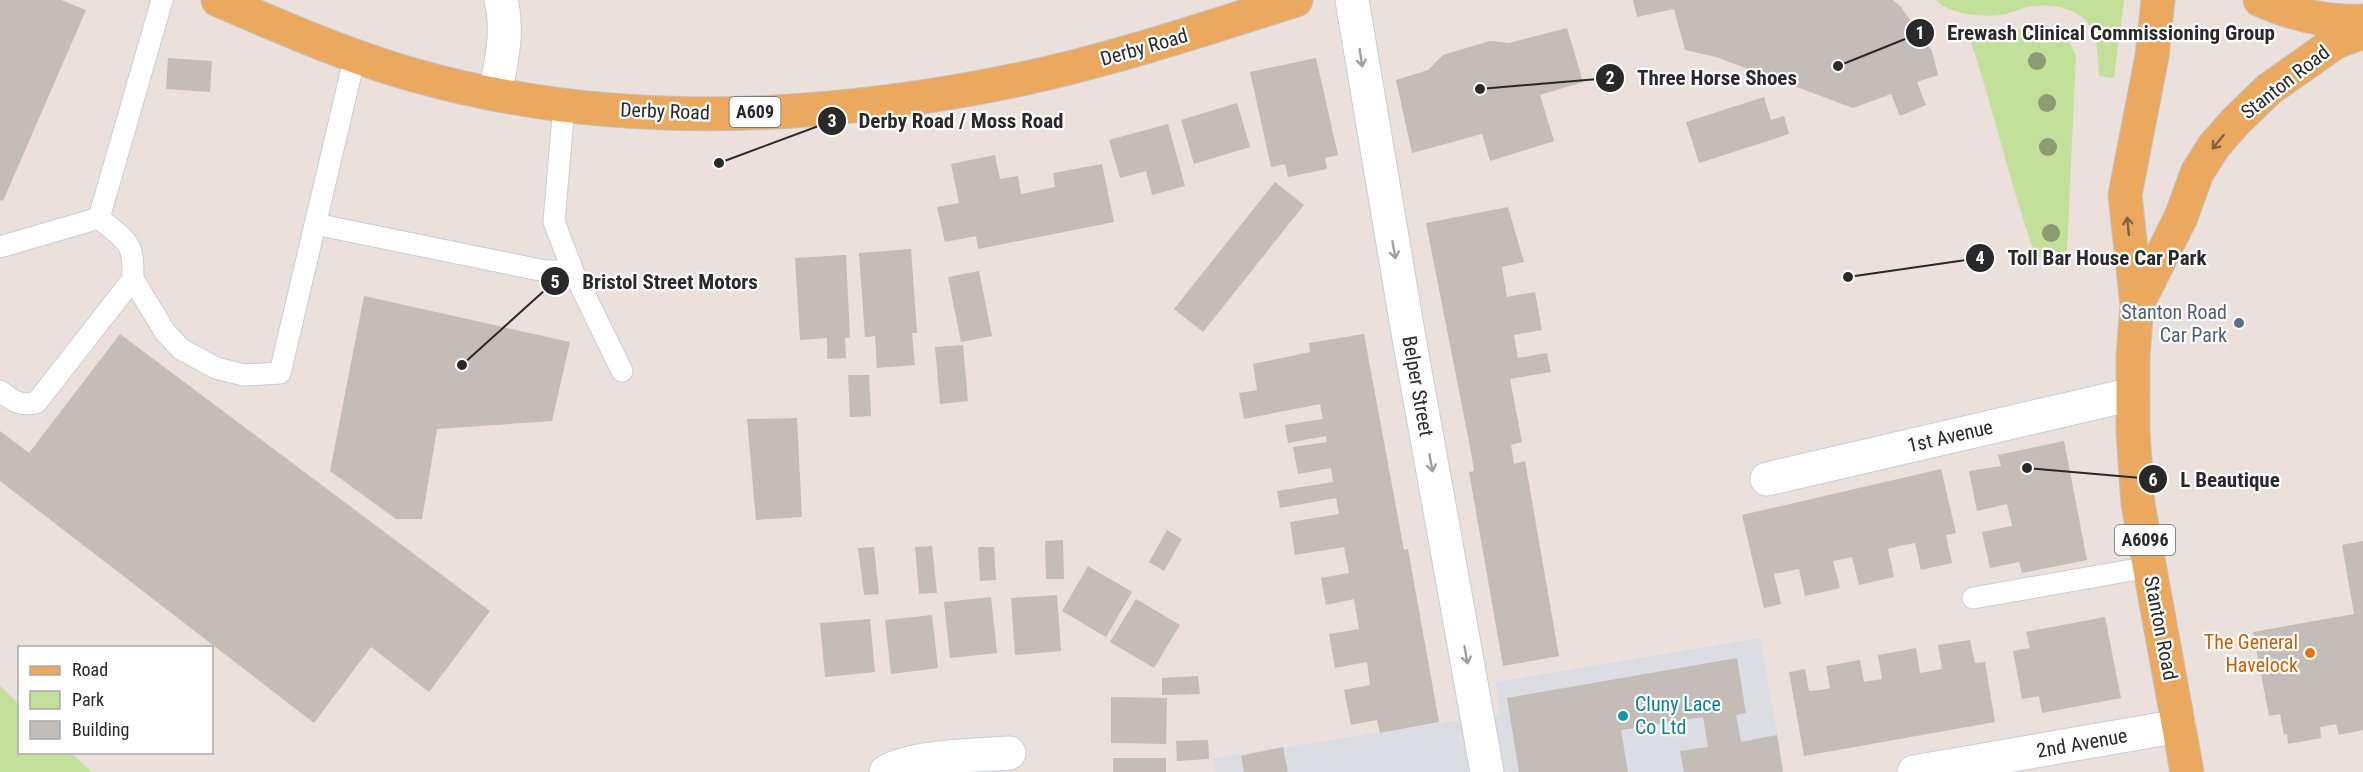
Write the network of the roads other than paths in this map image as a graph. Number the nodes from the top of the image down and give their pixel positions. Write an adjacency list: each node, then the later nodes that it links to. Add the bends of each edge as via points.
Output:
1 (162, 0): 13 (lane)
2 (218, 0): 10 (main road, Derby Road / A609)
3 (501, 0): 11 (street, via 504,48)
4 (1296, 0): 12 (main road, Derby Road / A609, via 1078,65 886,103 692,114)
5 (1352, 0): 28 (street, Belper Street, one-way to 28)
6 (2158, 0): 18 (main road, Stanton Road / A6096, one-way to 6, via 2125,195 2152,56)
7 (2260, 0): 8 (main road, via 2310,17)
8 (2363, 21)
9 (2363, 32): 18 (main road, Stanton Road / A6096, one-way to 18, via 2336,42 2269,89 2214,146 2197,173 2181,217)
10 (355, 56): 11 (main road, Derby Road / A609, via 409,74); 14 (lane)
11 (495, 94): 12 (main road, Derby Road / A609)
12 (564, 105): 16 (lane, via 554,222)
13 (99, 218): 15 (lane); 17 (lane, via 130,244)
14 (315, 224): 16 (lane, via 545,271); 17 (lane, via 280,374 244,375 216,368 181,349 165,332)
15 (0, 247)
16 (573, 271): 19 (lane)
17 (133, 279): 20 (lane, via 36,403 15,403)
18 (2137, 305): 21 (main road, Stanton Road / A6096)
19 (622, 371)
20 (0, 391)
21 (2133, 394): 22 (street, 1st Avenue); 23 (main road, Stanton Road / A6096, via 2135,470)
22 (1767, 478)
23 (2149, 567): 24 (lane); 25 (main road, Stanton Road / A6096)
24 (1973, 598)
25 (2179, 726): 29 (street, 2nd Avenue); 30 (main road, Stanton Road / A6096)
26 (1009, 753): 27 (street, via 946,757)
27 (886, 772)
28 (1487, 772)
29 (1914, 772)
30 (2187, 772)

